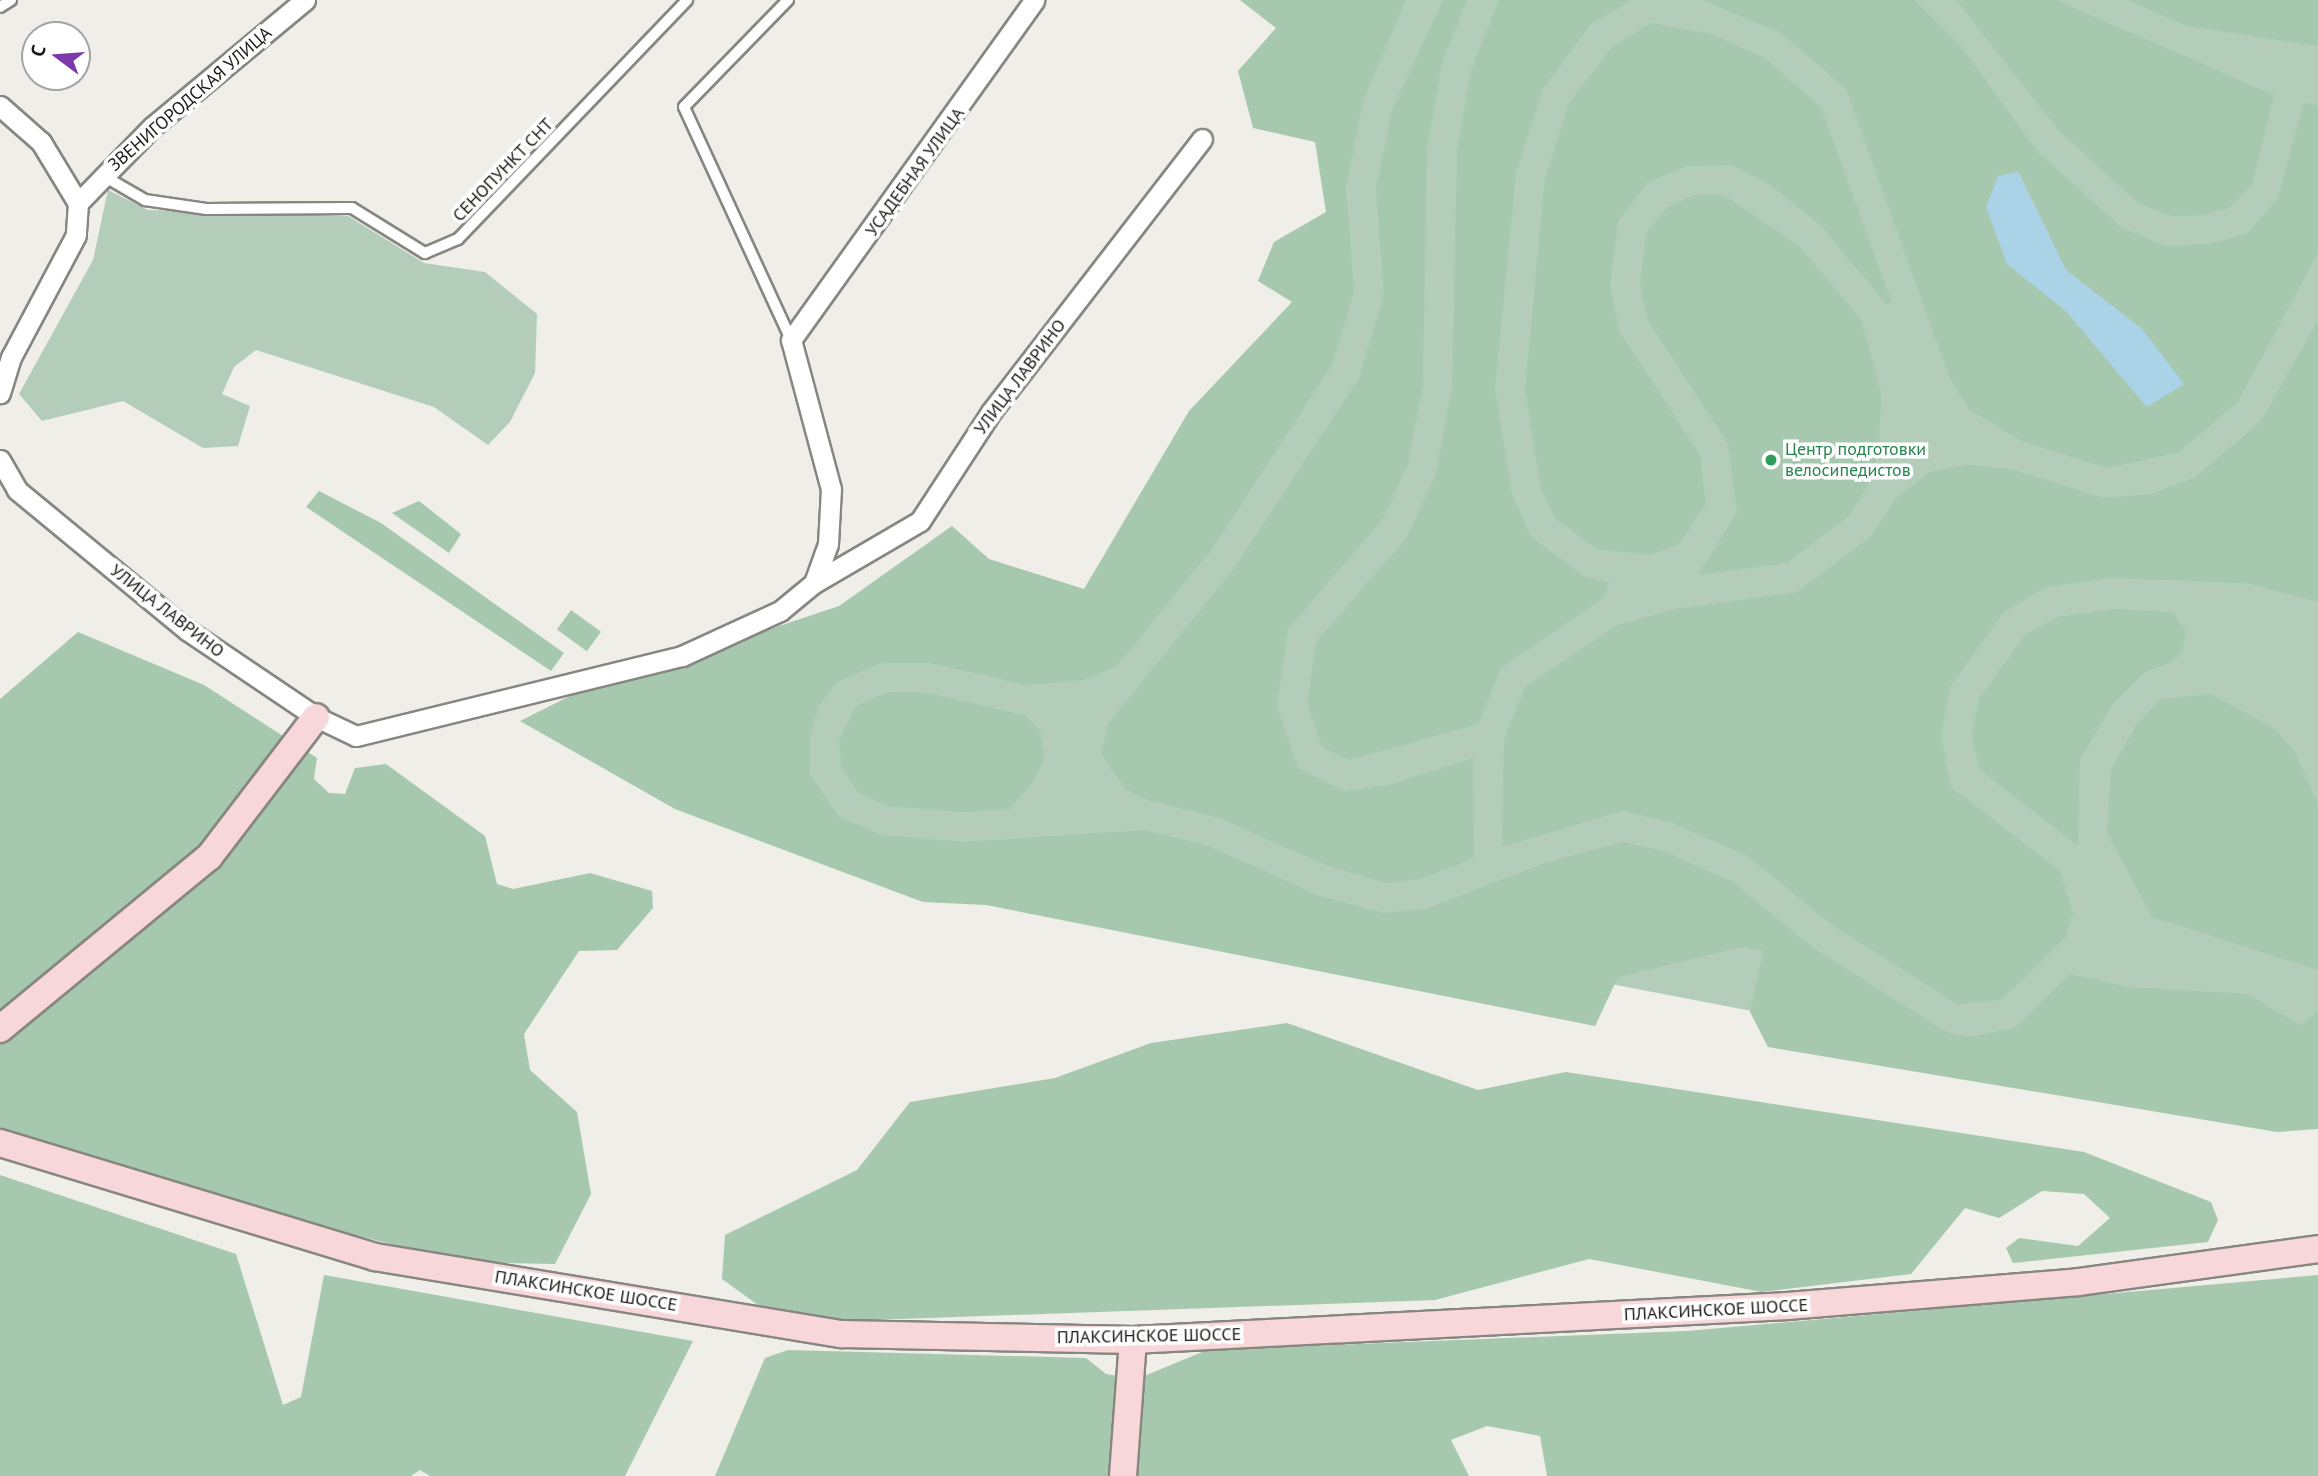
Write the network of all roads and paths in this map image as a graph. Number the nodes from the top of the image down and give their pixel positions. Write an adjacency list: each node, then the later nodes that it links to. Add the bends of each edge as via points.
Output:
1 (11, 0): 6 (lane)
2 (305, 0): 9 (street, ЗВЕНИГОРОДСКАЯ УЛИЦА)
3 (687, 0): 9 (lane, СЕНОПУНКТ СНТ, via 458,239 425,253 352,208 206,209 145,200)
4 (788, 0): 11 (lane, via 684,107)
5 (1034, 0): 11 (street, УСАДЕБНАЯ УЛИЦА)
6 (0, 7)
7 (0, 106): 10 (street, via 41,142)
8 (1202, 139): 14 (street, УЛИЦА ЛАВРИНО, via 991,412 920,521)
9 (102, 175): 10 (street, ЗВЕНИГОРОДСКАЯ УЛИЦА)
10 (78, 203): 12 (street, via 76,235 11,357)
11 (791, 340): 14 (street, via 831,489 828,544)
12 (0, 393)
13 (0, 460): 15 (street, УЛИЦА ЛАВРИНО, via 17,490 187,630)
14 (814, 583): 15 (street, УЛИЦА ЛАВРИНО, via 780,611 682,656 356,736)
15 (316, 718): 16 (main road, via 209,857)
16 (0, 1028)
17 (0, 1143): 19 (main road, ПЛАКСИНСКОЕ ШОССЕ, via 375,1256 842,1334)
18 (2318, 1249): 19 (main road, ПЛАКСИНСКОЕ ШОССЕ, via 2078,1282 1802,1305)
19 (1133, 1340): 20 (main road)
20 (1123, 1476)

